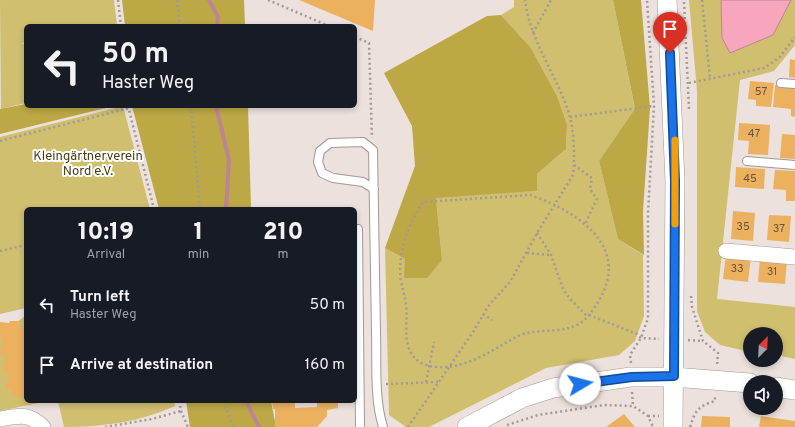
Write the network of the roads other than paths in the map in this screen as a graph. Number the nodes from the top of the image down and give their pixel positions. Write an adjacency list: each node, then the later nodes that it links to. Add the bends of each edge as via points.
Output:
1 (668, 0): 10 (street, via 675,174)
2 (781, 83): 3 (lane)
3 (795, 84)
4 (747, 161): 5 (lane)
5 (795, 166)
6 (374, 189): 6 (lane, via 373,150 362,142 330,143 320,151 318,162 322,172 333,178 363,182); 17 (lane, via 379,413)
7 (358, 229): 16 (lane)
8 (726, 251): 9 (street)
9 (795, 257)
10 (674, 376): 11 (street); 18 (street, via 632,377 553,388 522,398); 19 (street)
11 (743, 382)
12 (783, 388): 13 (street)
13 (795, 390)
14 (0, 420): 15 (street, via 22,415 35,420)
15 (43, 427)
16 (360, 427)
17 (383, 427)
18 (467, 427)
19 (673, 427)

